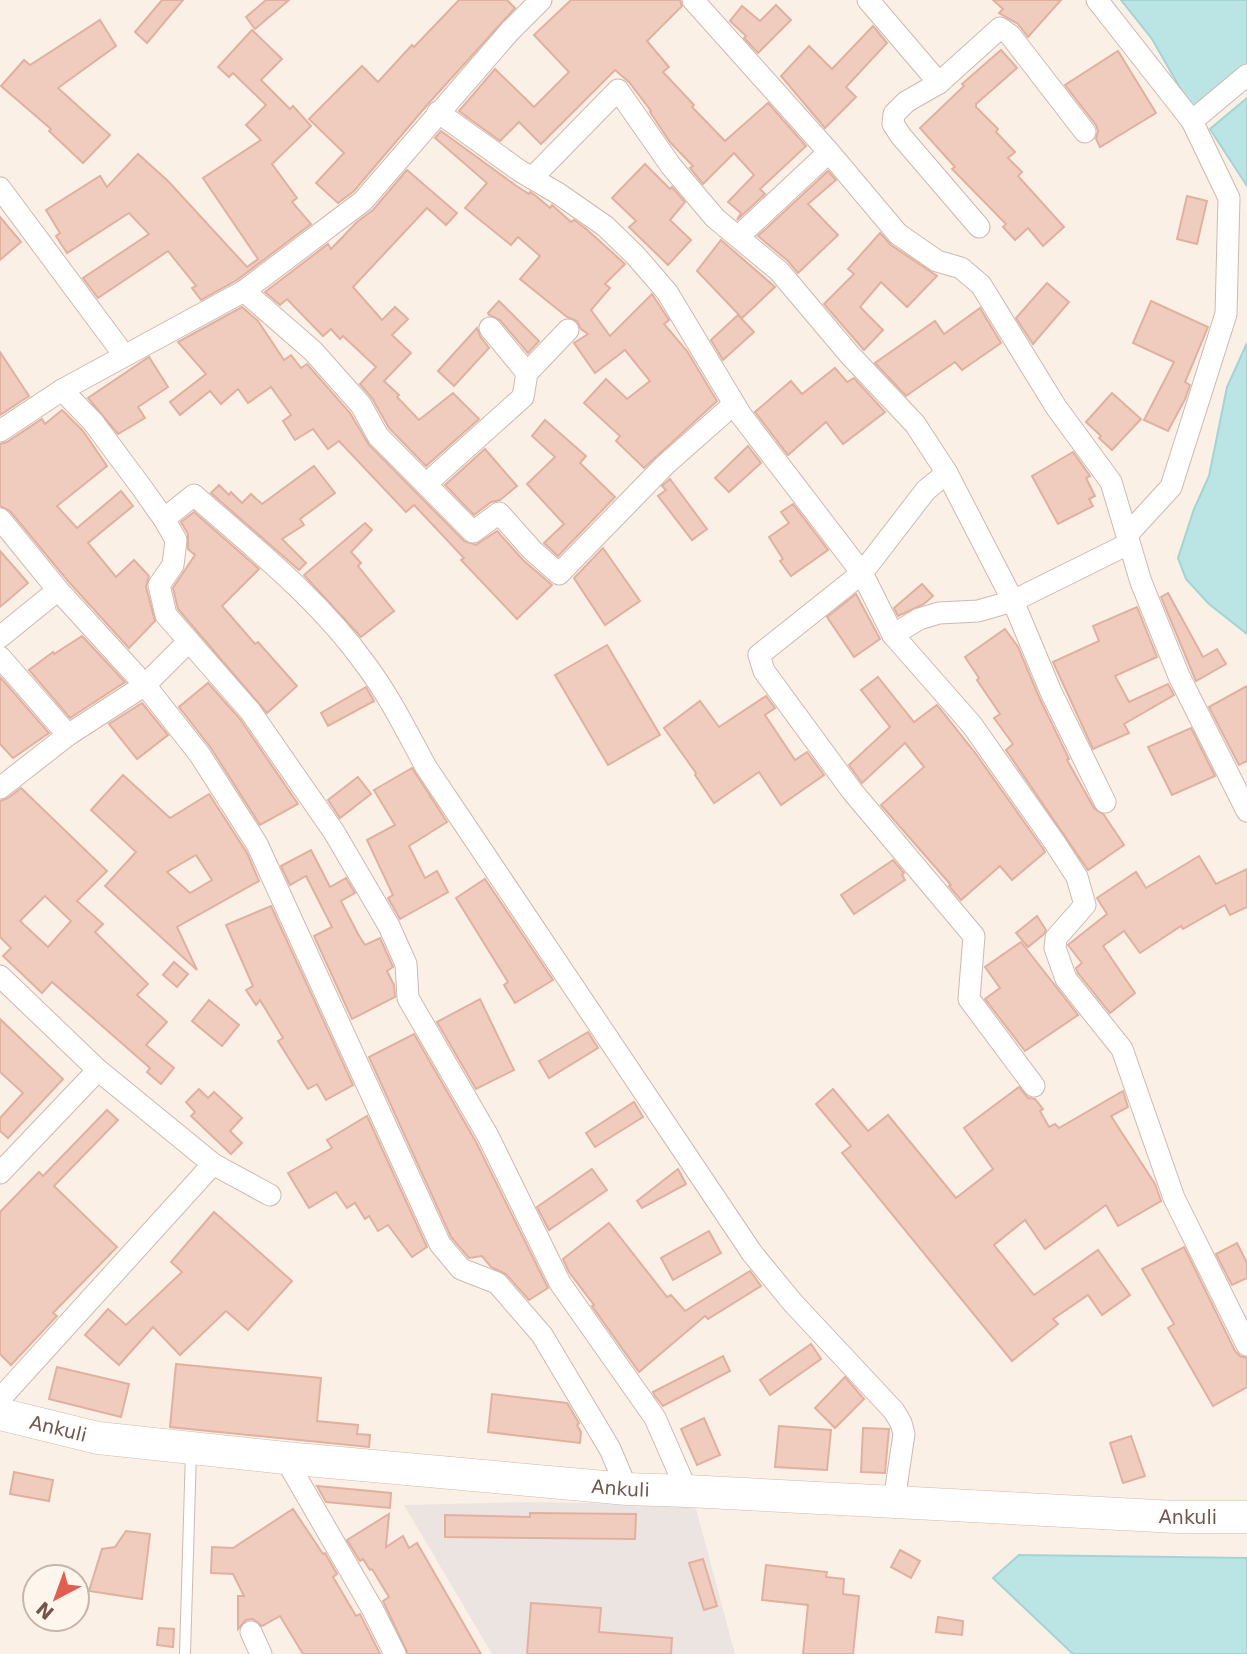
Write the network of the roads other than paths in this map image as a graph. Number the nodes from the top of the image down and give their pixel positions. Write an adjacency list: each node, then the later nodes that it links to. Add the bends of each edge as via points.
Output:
1 (541, 0): 7 (street)
2 (693, 0): 10 (street)
3 (868, 0): 6 (street)
4 (1097, 0): 8 (street)
5 (1247, 75): 8 (street)
6 (939, 83): 9 (street, via 1000,28); 13 (street, via 906,102 894,114 893,124)
7 (438, 112): 11 (street); 15 (street, via 363,201)
8 (1192, 121): 27 (street, via 1229,198 1226,314 1171,487)
9 (1084, 132)
10 (829, 152): 14 (street); 27 (street, via 898,234 937,261 961,268 981,285 1056,407 1111,482)
11 (532, 177): 14 (street, via 618,90 671,166 715,218); 21 (street, via 605,226 635,255 667,292)
12 (0, 188): 18 (street)
13 (979, 227)
14 (739, 236): 23 (street, via 779,271 915,424)
15 (244, 291): 18 (street); 24 (street, via 313,351 361,405 378,436)
16 (490, 328): 19 (street)
17 (568, 330): 19 (street)
18 (124, 355): 20 (street)
19 (527, 373): 24 (street, via 523,397)
20 (62, 390): 22 (street); 26 (street, via 93,422)
21 (734, 404): 24 (street, via 665,465 559,573 499,513 473,532); 28 (street)
22 (0, 431)
23 (947, 473): 28 (street, via 926,490); 30 (street)
24 (426, 484)
25 (0, 519): 29 (street)
26 (164, 519): 33 (street, via 176,540 173,565 159,585 166,615); 53 (street, via 194,495 292,582 366,664 426,767 752,1254 894,1411 904,1434)
27 (1127, 540): 30 (street); 39 (street, via 1179,676)
28 (862, 573): 31 (street); 42 (street, via 759,655 764,670 852,791 974,936 969,999)
29 (58, 590): 32 (street); 35 (street)
30 (1013, 601): 31 (street, via 978,611 939,613); 38 (street)
31 (893, 635): 46 (street, via 972,726 1077,877 1085,905 1056,938 1066,979 1122,1049 1174,1198)
32 (0, 637)
33 (189, 641): 35 (street); 52 (street, via 250,711 334,832 390,926 405,964 408,998 488,1136 560,1283 655,1418)
34 (0, 657): 36 (street)
35 (145, 685): 36 (street); 51 (street, via 200,755 257,844 440,1244 461,1269 497,1283 542,1335 610,1449)
36 (68, 735): 37 (street)
37 (0, 788)
38 (1105, 802)
39 (1247, 811)
40 (0, 976): 41 (street)
41 (98, 1070): 43 (street); 44 (street)
42 (1034, 1086)
43 (214, 1164): 45 (street); 47 (street)
44 (0, 1173)
45 (270, 1195)
46 (1247, 1345)
47 (0, 1399)
48 (0, 1414): 49 (main road, Ankuli, via 98,1438)
49 (191, 1448): 50 (main road, Ankuli); 56 (lane)
50 (285, 1458): 51 (main road, Ankuli); 58 (street)
51 (627, 1489): 52 (main road, Ankuli)
52 (687, 1490): 53 (main road, Ankuli)
53 (894, 1501): 54 (main road, Ankuli)
54 (1247, 1517)
55 (251, 1632): 57 (street)
56 (185, 1654)
57 (261, 1654)
58 (395, 1654)

